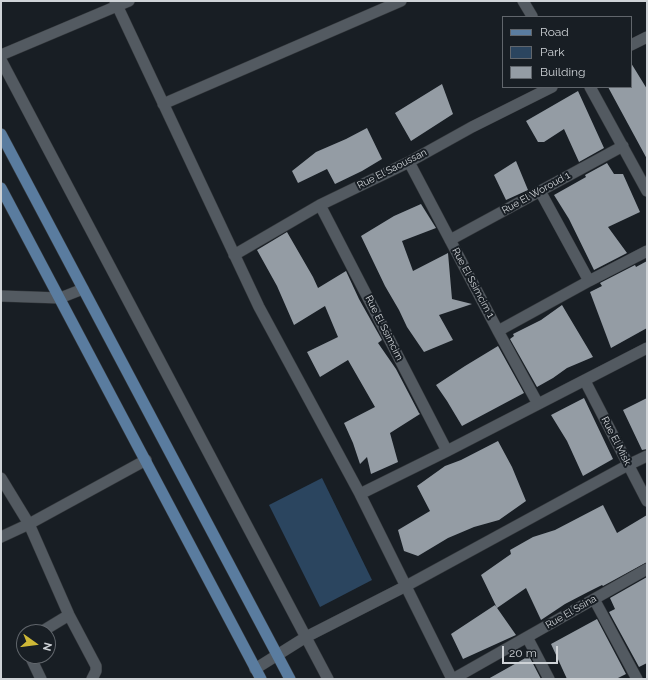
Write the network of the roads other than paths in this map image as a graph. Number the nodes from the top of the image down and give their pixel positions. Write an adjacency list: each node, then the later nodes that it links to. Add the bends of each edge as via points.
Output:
1 (129, 1): 4 (street)
2 (401, 1): 12 (street)
3 (523, 1): 5 (street)
4 (116, 3): 8 (street); 12 (street)
5 (532, 16)
6 (647, 37): 7 (street)
7 (632, 44)
8 (1, 55)
9 (1, 60): 45 (street)
10 (550, 88): 15 (street, Rue El Saoussan)
11 (591, 88): 14 (street)
12 (163, 104): 22 (street)
13 (1, 134): 24 (main road)
14 (623, 146): 17 (street, Rue El Woroud 1); 18 (street)
15 (409, 162): 19 (street, Rue El Saoussan); 20 (street, Rue El Ssimcim 1)
16 (1, 188): 26 (main road)
17 (540, 191): 20 (street, Rue El Woroud 1); 23 (street)
18 (647, 191)
19 (320, 205): 22 (street, Rue El Saoussan); 31 (street, Rue El Ssimcim)
20 (450, 240): 27 (street, Rue El Ssimcim 1)
21 (647, 251): 23 (street)
22 (234, 255): 36 (street, via 259,307)
23 (589, 281): 27 (street)
24 (83, 289): 26 (street); 47 (main road)
25 (1, 296): 26 (street)
26 (60, 298): 33 (main road)
27 (498, 331): 30 (street, Rue El Ssimcim 1)
28 (647, 348): 29 (street)
29 (585, 381): 30 (street); 34 (street, Rue El Misk)
30 (538, 404): 31 (street)
31 (447, 451): 36 (street)
32 (647, 456): 34 (street)
33 (146, 460): 38 (street); 49 (main road)
34 (628, 465): 37 (street, Rue El Misk); 41 (street)
35 (1, 478): 38 (street)
36 (360, 494): 41 (street)
37 (647, 501)
38 (29, 524): 39 (street); 43 (street)
39 (1, 537)
40 (647, 569): 42 (street, Rue El Ssina)
41 (406, 586): 45 (street); 54 (street)
42 (594, 599): 46 (street, Rue El Ssina); 56 (street)
43 (69, 615): 44 (street); 51 (street, via 96,666)
44 (54, 624)
45 (306, 637): 47 (street); 53 (street)
46 (527, 637): 54 (street, Rue El Ssina); 55 (street)
47 (278, 655): 49 (street); 52 (main road)
48 (34, 664): 50 (street)
49 (258, 674)
50 (41, 679)
51 (92, 679)
52 (290, 679)
53 (328, 679)
54 (453, 679)
55 (549, 679)
56 (637, 679)

